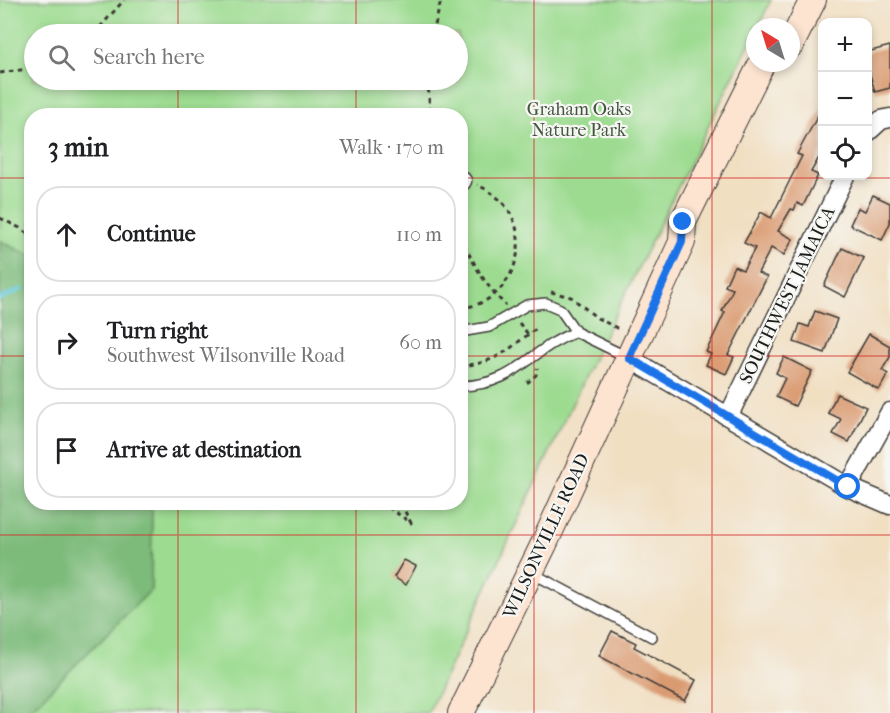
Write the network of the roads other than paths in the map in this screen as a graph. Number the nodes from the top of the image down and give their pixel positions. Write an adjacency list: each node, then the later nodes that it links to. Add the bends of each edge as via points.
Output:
1 (794, 0): 3 (main road)
2 (813, 0): 4 (main road)
3 (785, 18)
4 (800, 26)
5 (758, 72): 10 (main road, via 683,222)
6 (778, 72): 10 (main road, via 698,231)
7 (890, 118): 8 (street)
8 (872, 128)
9 (843, 180): 16 (street, SOUTHWEST JAMAICA)
10 (682, 242): 13 (main road, WILSONVILLE ROAD)
11 (468, 331): 12 (lane, via 489,327 527,304 546,303 560,309)
12 (576, 332): 13 (lane); 14 (lane, via 554,342 508,375 483,385)
13 (629, 358): 16 (street); 19 (main road, WILSONVILLE ROAD)
14 (468, 386)
15 (890, 412): 17 (street)
16 (729, 415): 17 (street)
17 (848, 487): 18 (street)
18 (890, 505)
19 (530, 572): 20 (lane); 21 (main road, WILSONVILLE ROAD)
20 (652, 637)
21 (461, 713)

